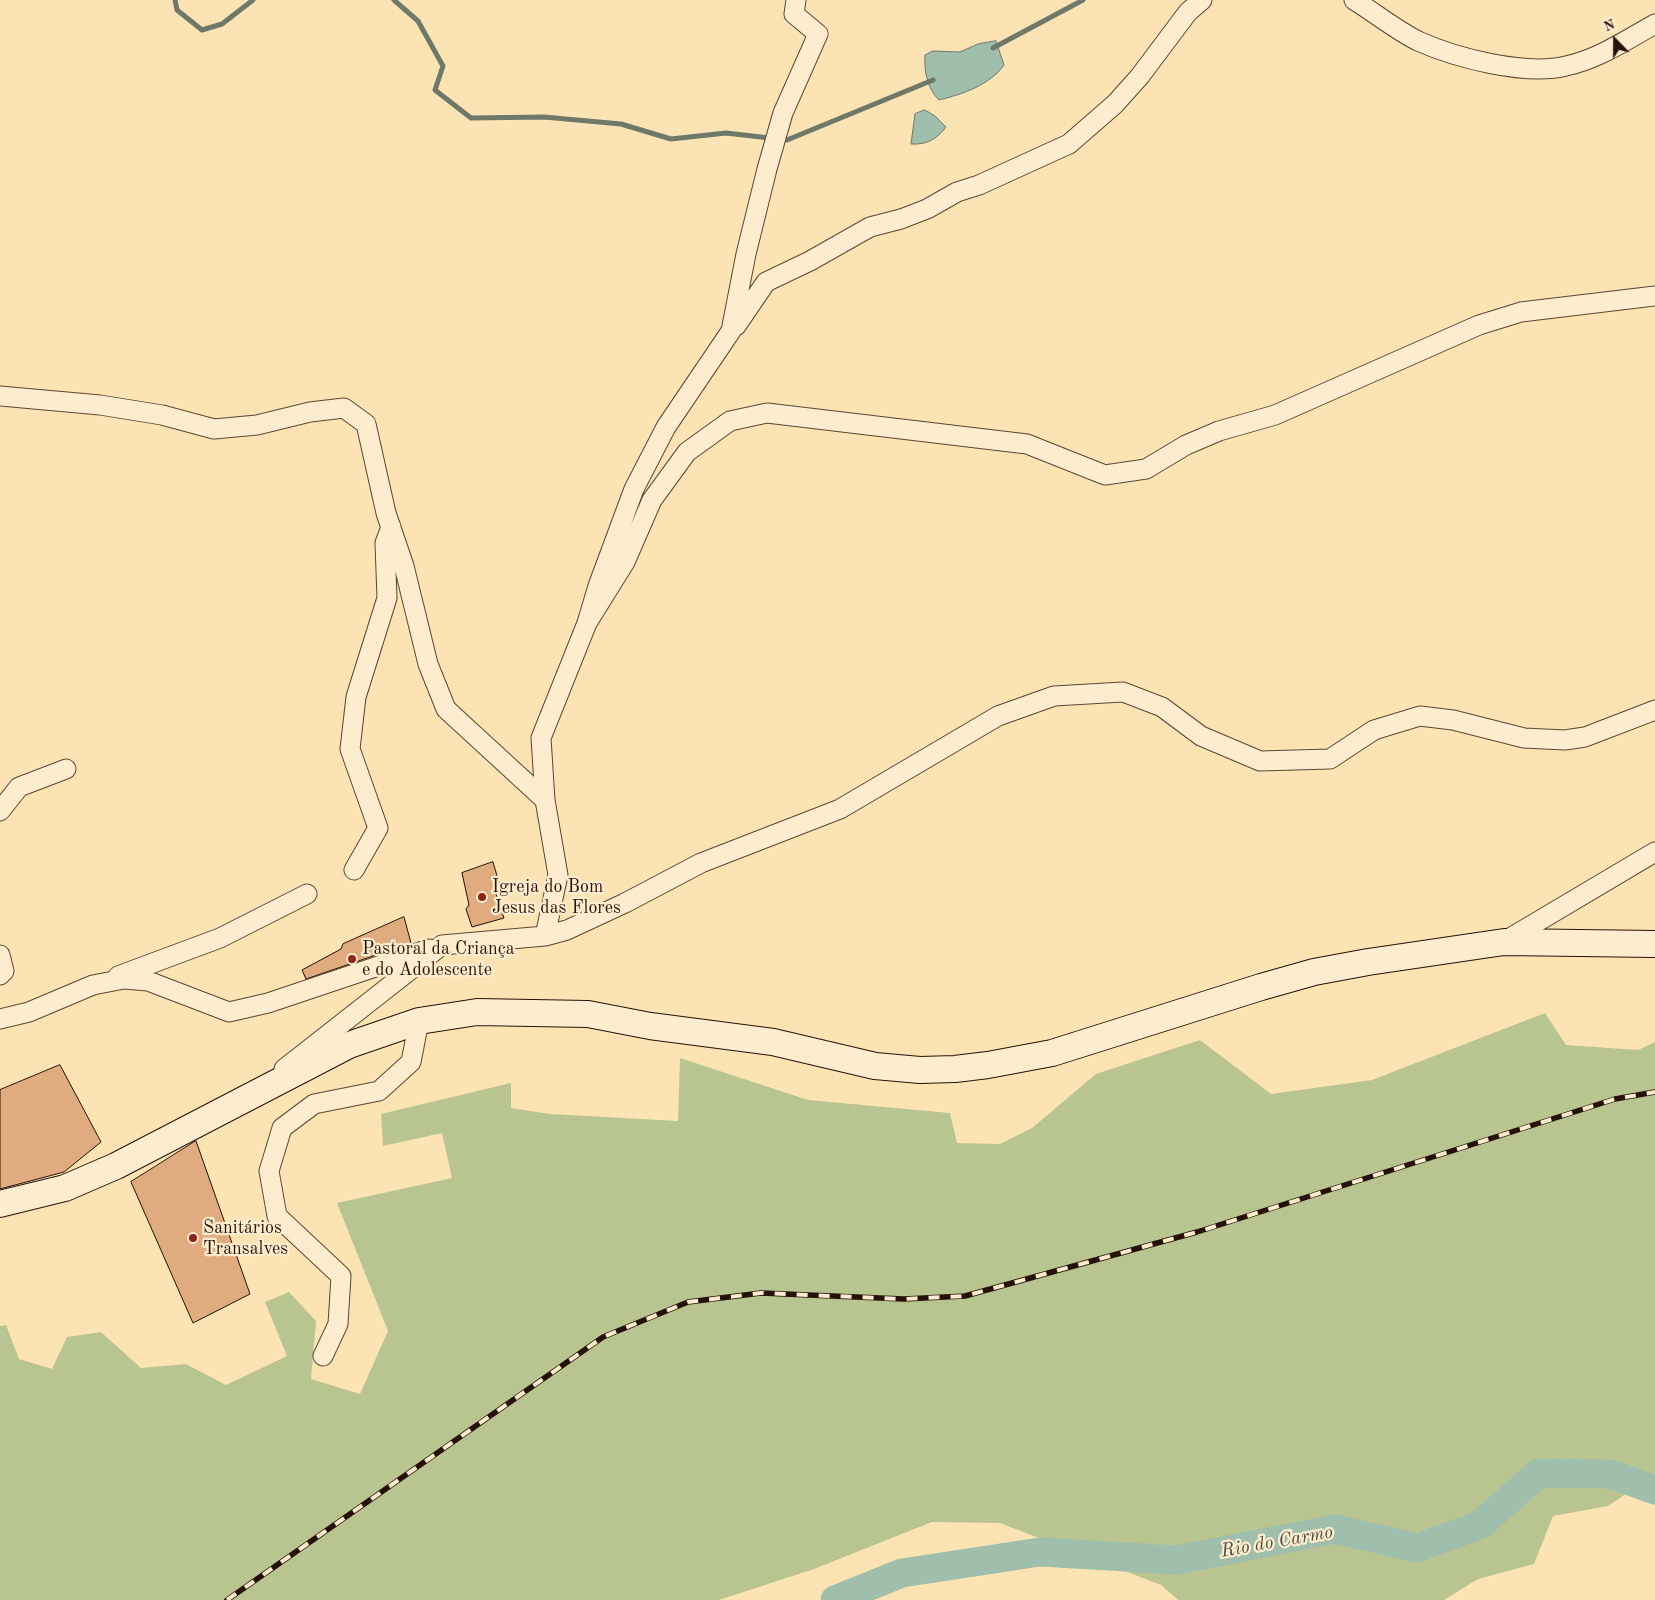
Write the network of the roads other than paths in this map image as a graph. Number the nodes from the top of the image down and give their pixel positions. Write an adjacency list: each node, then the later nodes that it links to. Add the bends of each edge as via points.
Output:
1 (796, 0): 6 (street, via 794,14 818,34 784,113 767,169)
2 (1202, 0): 6 (street, via 1182,20 1115,104 1069,144 957,192 926,209 870,227 766,282)
3 (1354, 0): 4 (street, via 1416,40 1434,47 1493,63 1530,68 1553,68 1584,61)
4 (1655, 24)
5 (1655, 296): 9 (street, via 1521,312 1478,325 1275,415 1219,431 1186,445 1146,469 1105,475 1027,444 767,413 730,421 687,452 652,500 625,562)
6 (731, 331): 9 (street, via 666,427 634,489 598,586)
7 (0, 396): 8 (street, via 100,405 214,429 257,425 310,412 344,408 366,424)
8 (391, 528): 12 (street, via 404,566 428,664 446,708); 15 (street, via 385,543 387,598 356,697 350,749 378,828)
9 (588, 623): 12 (street, via 541,738)
10 (1655, 710): 17 (street, via 1586,737 1565,740 1524,738 1453,720 1420,716 1374,730 1330,759 1260,761 1201,736 1162,707 1123,692 1054,696 998,716 840,809 701,863 617,907 567,930)
11 (66, 769): 13 (street, via 19,787)
12 (545, 800): 17 (street, via 558,875)
13 (0, 811)
14 (1655, 852): 18 (street)
15 (354, 870)
16 (307, 894): 23 (street, via 220,938)
17 (545, 936): 20 (street)
18 (1504, 942): 19 (main road); 25 (main road, via 1314,972 1052,1053 955,1069 913,1070 875,1066 773,1042 650,1026 588,1014 476,1012)
19 (1655, 944)
20 (442, 945): 23 (street, via 268,1003 229,1012 148,981 124,979); 26 (street)
21 (0, 955): 22 (street, via 4,971)
22 (0, 975)
23 (93, 985): 24 (street, via 29,1012)
24 (0, 1019)
25 (420, 1021): 26 (main road, via 350,1045); 28 (street, via 411,1062 379,1091 314,1104 282,1128 269,1171 277,1216 342,1276 338,1324)
26 (256, 1092): 27 (main road, via 116,1166 65,1188)
27 (0, 1204)
28 (323, 1356)

